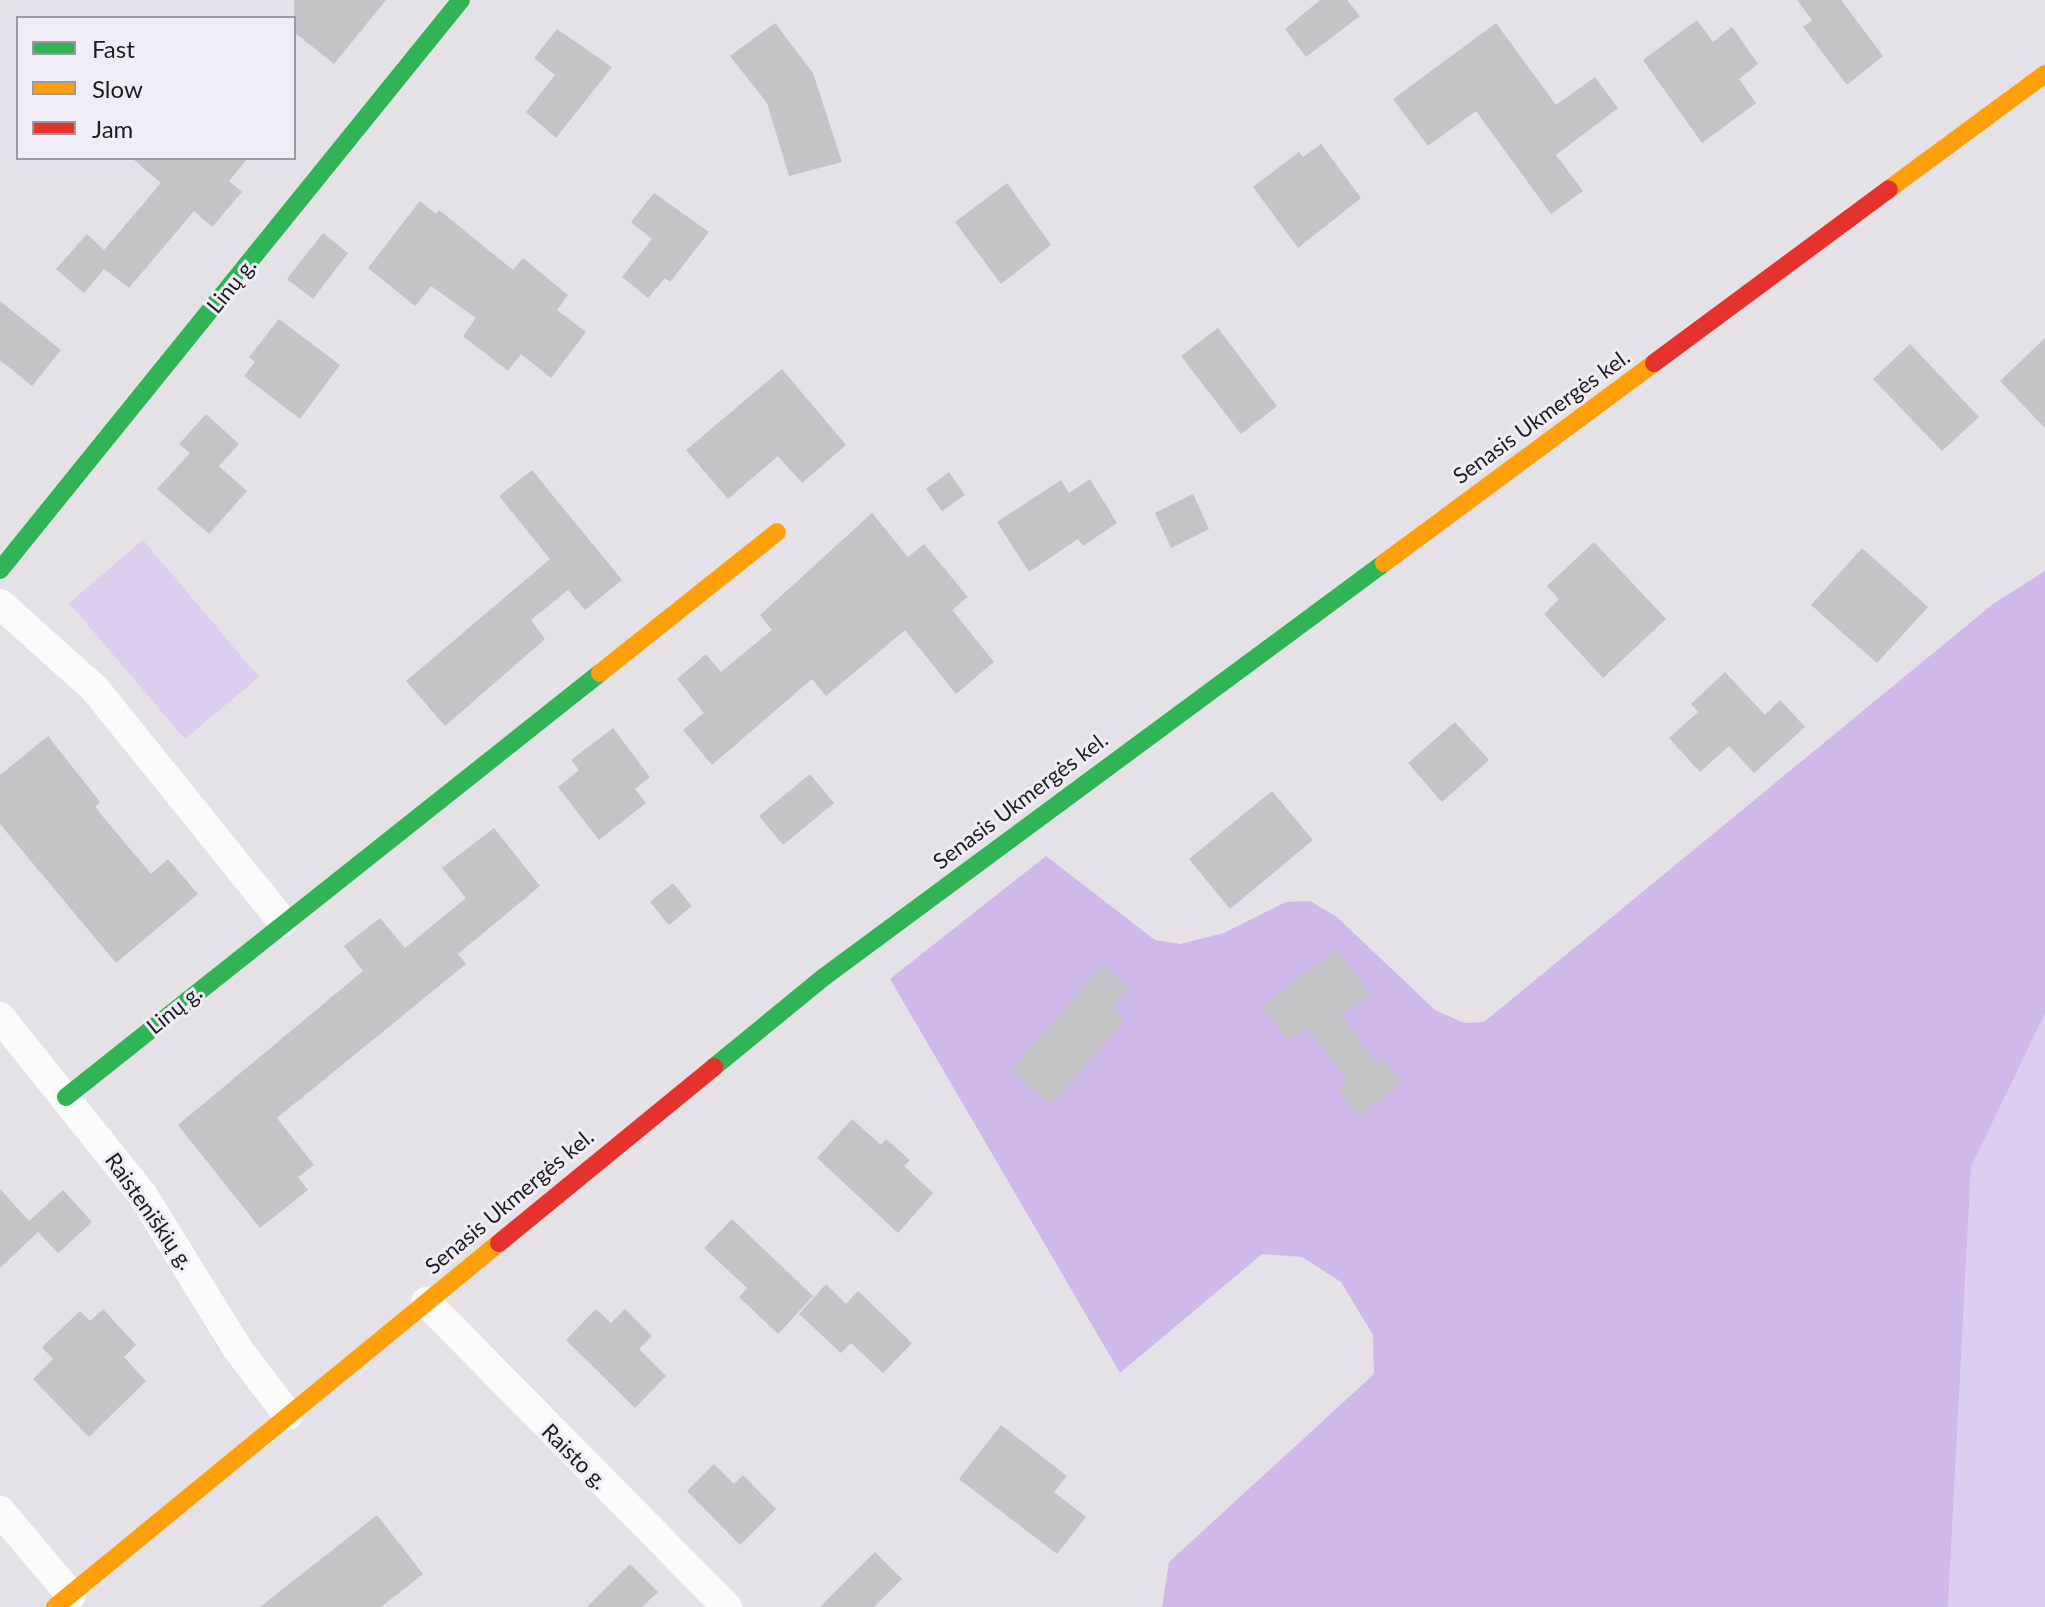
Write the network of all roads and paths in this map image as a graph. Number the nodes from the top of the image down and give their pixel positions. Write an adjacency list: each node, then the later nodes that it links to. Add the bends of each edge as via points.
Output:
1 (461, 0): 4 (main road, Linų g.)
2 (2045, 74): 9 (main road, Senasis Ukmergės kel., via 824,977)
3 (777, 532): 6 (main road, Linų g.)
4 (0, 570)
5 (0, 604): 6 (street, via 95,689)
6 (283, 922): 8 (main road, Linų g.)
7 (0, 1017): 8 (street, Raisteniškių g.)
8 (66, 1097): 10 (street, Raisteniškių g., via 142,1194 237,1348)
9 (426, 1302): 10 (main road, Senasis Ukmergės kel.); 13 (street, Raisto g.)
10 (288, 1415): 12 (main road, Senasis Ukmergės kel.)
11 (0, 1511): 12 (street)
12 (63, 1601)
13 (727, 1607)

